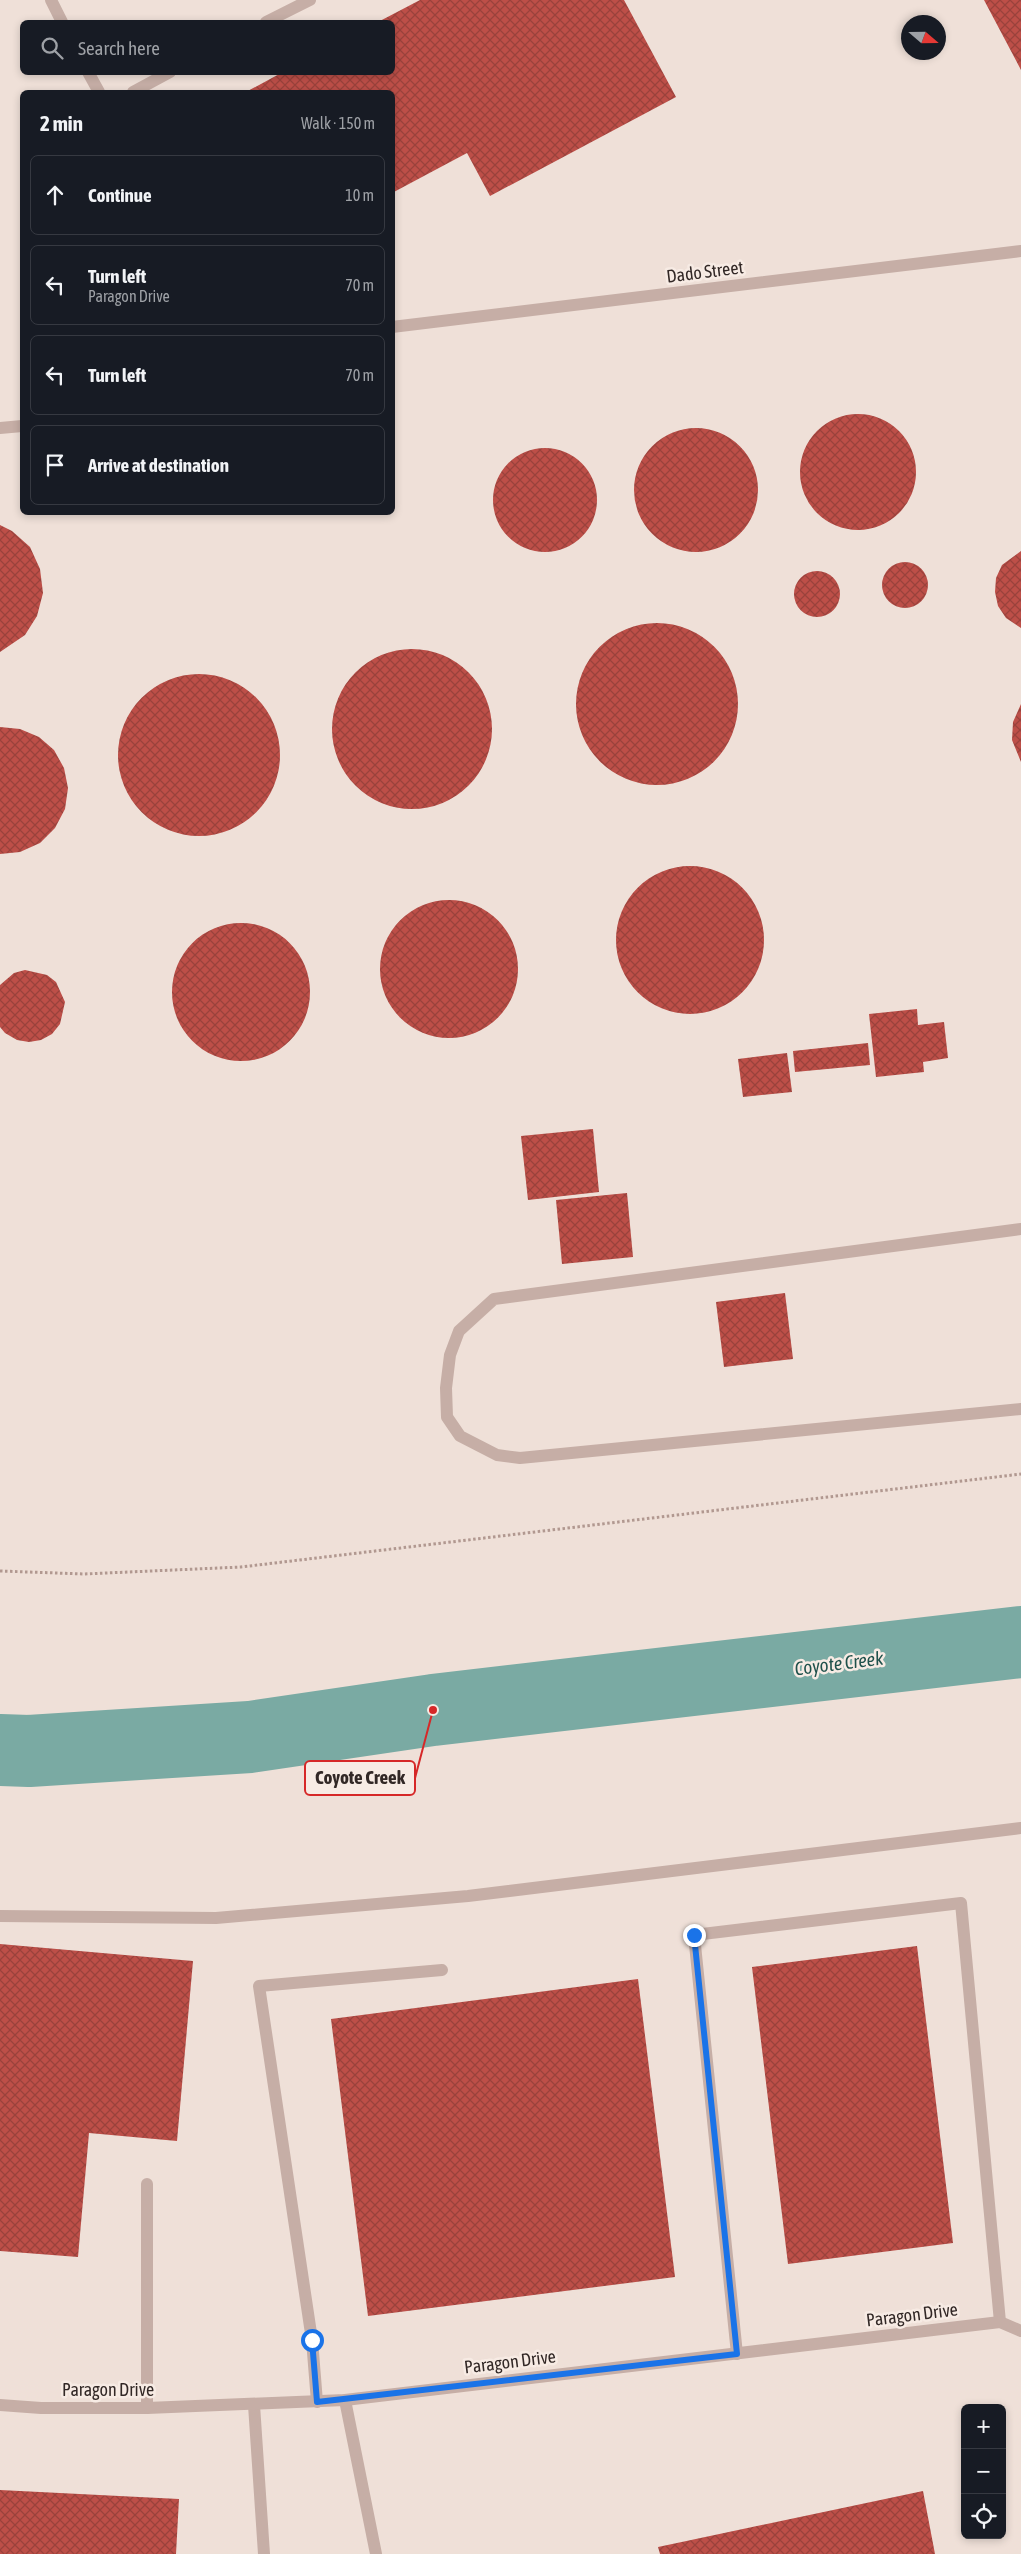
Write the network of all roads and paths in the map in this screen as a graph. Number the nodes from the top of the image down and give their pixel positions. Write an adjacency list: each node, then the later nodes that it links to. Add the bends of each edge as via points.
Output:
1 (51, 0): 3 (street)
2 (310, 0): 4 (street)
3 (61, 20)
4 (270, 20)
5 (90, 75): 7 (street)
6 (164, 75): 8 (street)
7 (98, 90)
8 (137, 90)
9 (1021, 250): 10 (street, Dado Street)
10 (395, 327)
11 (20, 426): 12 (street)
12 (0, 428)
13 (1021, 1229): 14 (street, via 494,1299 459,1331 450,1355 446,1388 447,1416 460,1436 497,1455 520,1458)
14 (1021, 1409)
15 (1021, 1474): 16 (path, via 241,1567 84,1574)
16 (0, 1571)
17 (1021, 1828): 18 (street, via 468,1896 245,1916)
18 (0, 1916)
19 (442, 1970): 25 (street, via 259,1986 312,2340)
20 (147, 2184): 28 (street)
21 (1000, 2322): 22 (street); 23 (street, Paragon Drive); 23 (street, via 960,1903 694,1935)
22 (1021, 2331)
23 (737, 2354): 24 (street, Paragon Drive)
24 (345, 2400): 25 (street, Paragon Drive); 30 (street)
25 (317, 2402): 26 (street, Paragon Drive)
26 (254, 2405): 28 (street, Paragon Drive); 29 (street)
27 (0, 2406): 28 (street, Paragon Drive)
28 (147, 2408)
29 (264, 2554)
30 (376, 2554)

